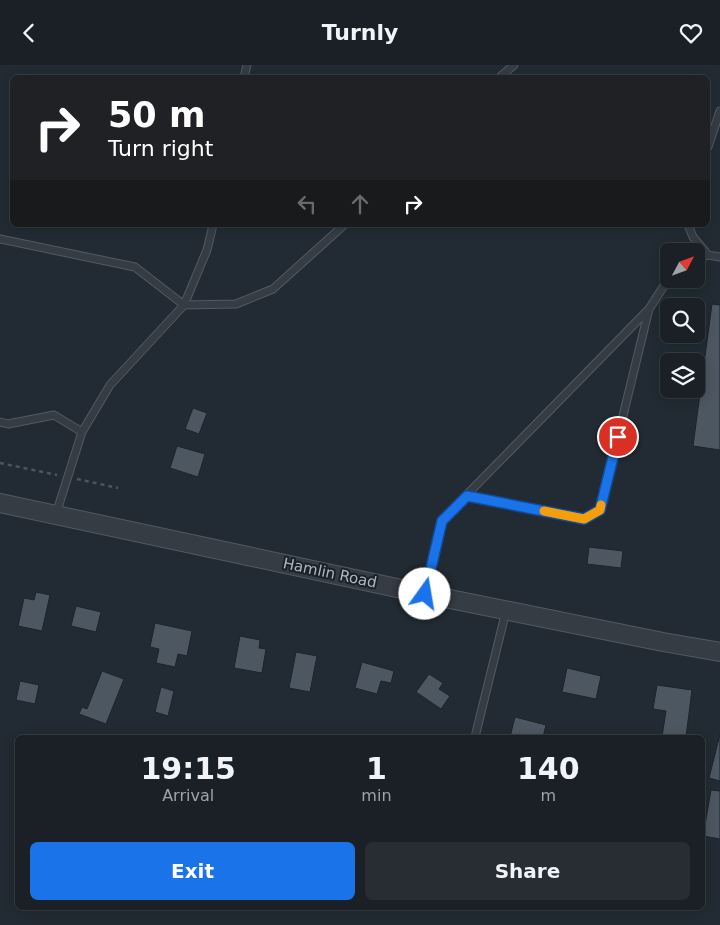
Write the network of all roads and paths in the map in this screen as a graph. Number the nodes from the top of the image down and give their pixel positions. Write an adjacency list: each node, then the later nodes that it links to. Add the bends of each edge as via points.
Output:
1 (514, 65): 2 (lane)
2 (502, 75)
3 (720, 111): 4 (lane)
4 (710, 141)
5 (212, 227): 13 (lane, via 207,251)
6 (342, 227): 13 (lane, via 273,289 236,303)
7 (689, 227): 9 (lane)
8 (0, 239): 13 (lane, via 135,267)
9 (708, 255): 10 (lane); 11 (lane)
10 (705, 256)
11 (720, 257)
12 (663, 288): 14 (lane)
13 (184, 305): 16 (lane, via 110,385)
14 (649, 309): 21 (lane); 21 (lane, via 600,510 584,519)
15 (0, 422): 16 (lane, via 8,424 54,415)
16 (82, 432): 23 (lane)
17 (0, 463): 18 (path)
18 (56, 475)
19 (76, 479): 20 (path)
20 (118, 488)
21 (467, 496): 24 (lane, via 442,521)
22 (0, 503): 23 (street, Hamlin Road)
23 (56, 514): 24 (street, Hamlin Road)
24 (425, 594): 25 (street, Hamlin Road)
25 (506, 610): 26 (street, Hamlin Road); 27 (lane)
26 (720, 652)
27 (476, 735)

